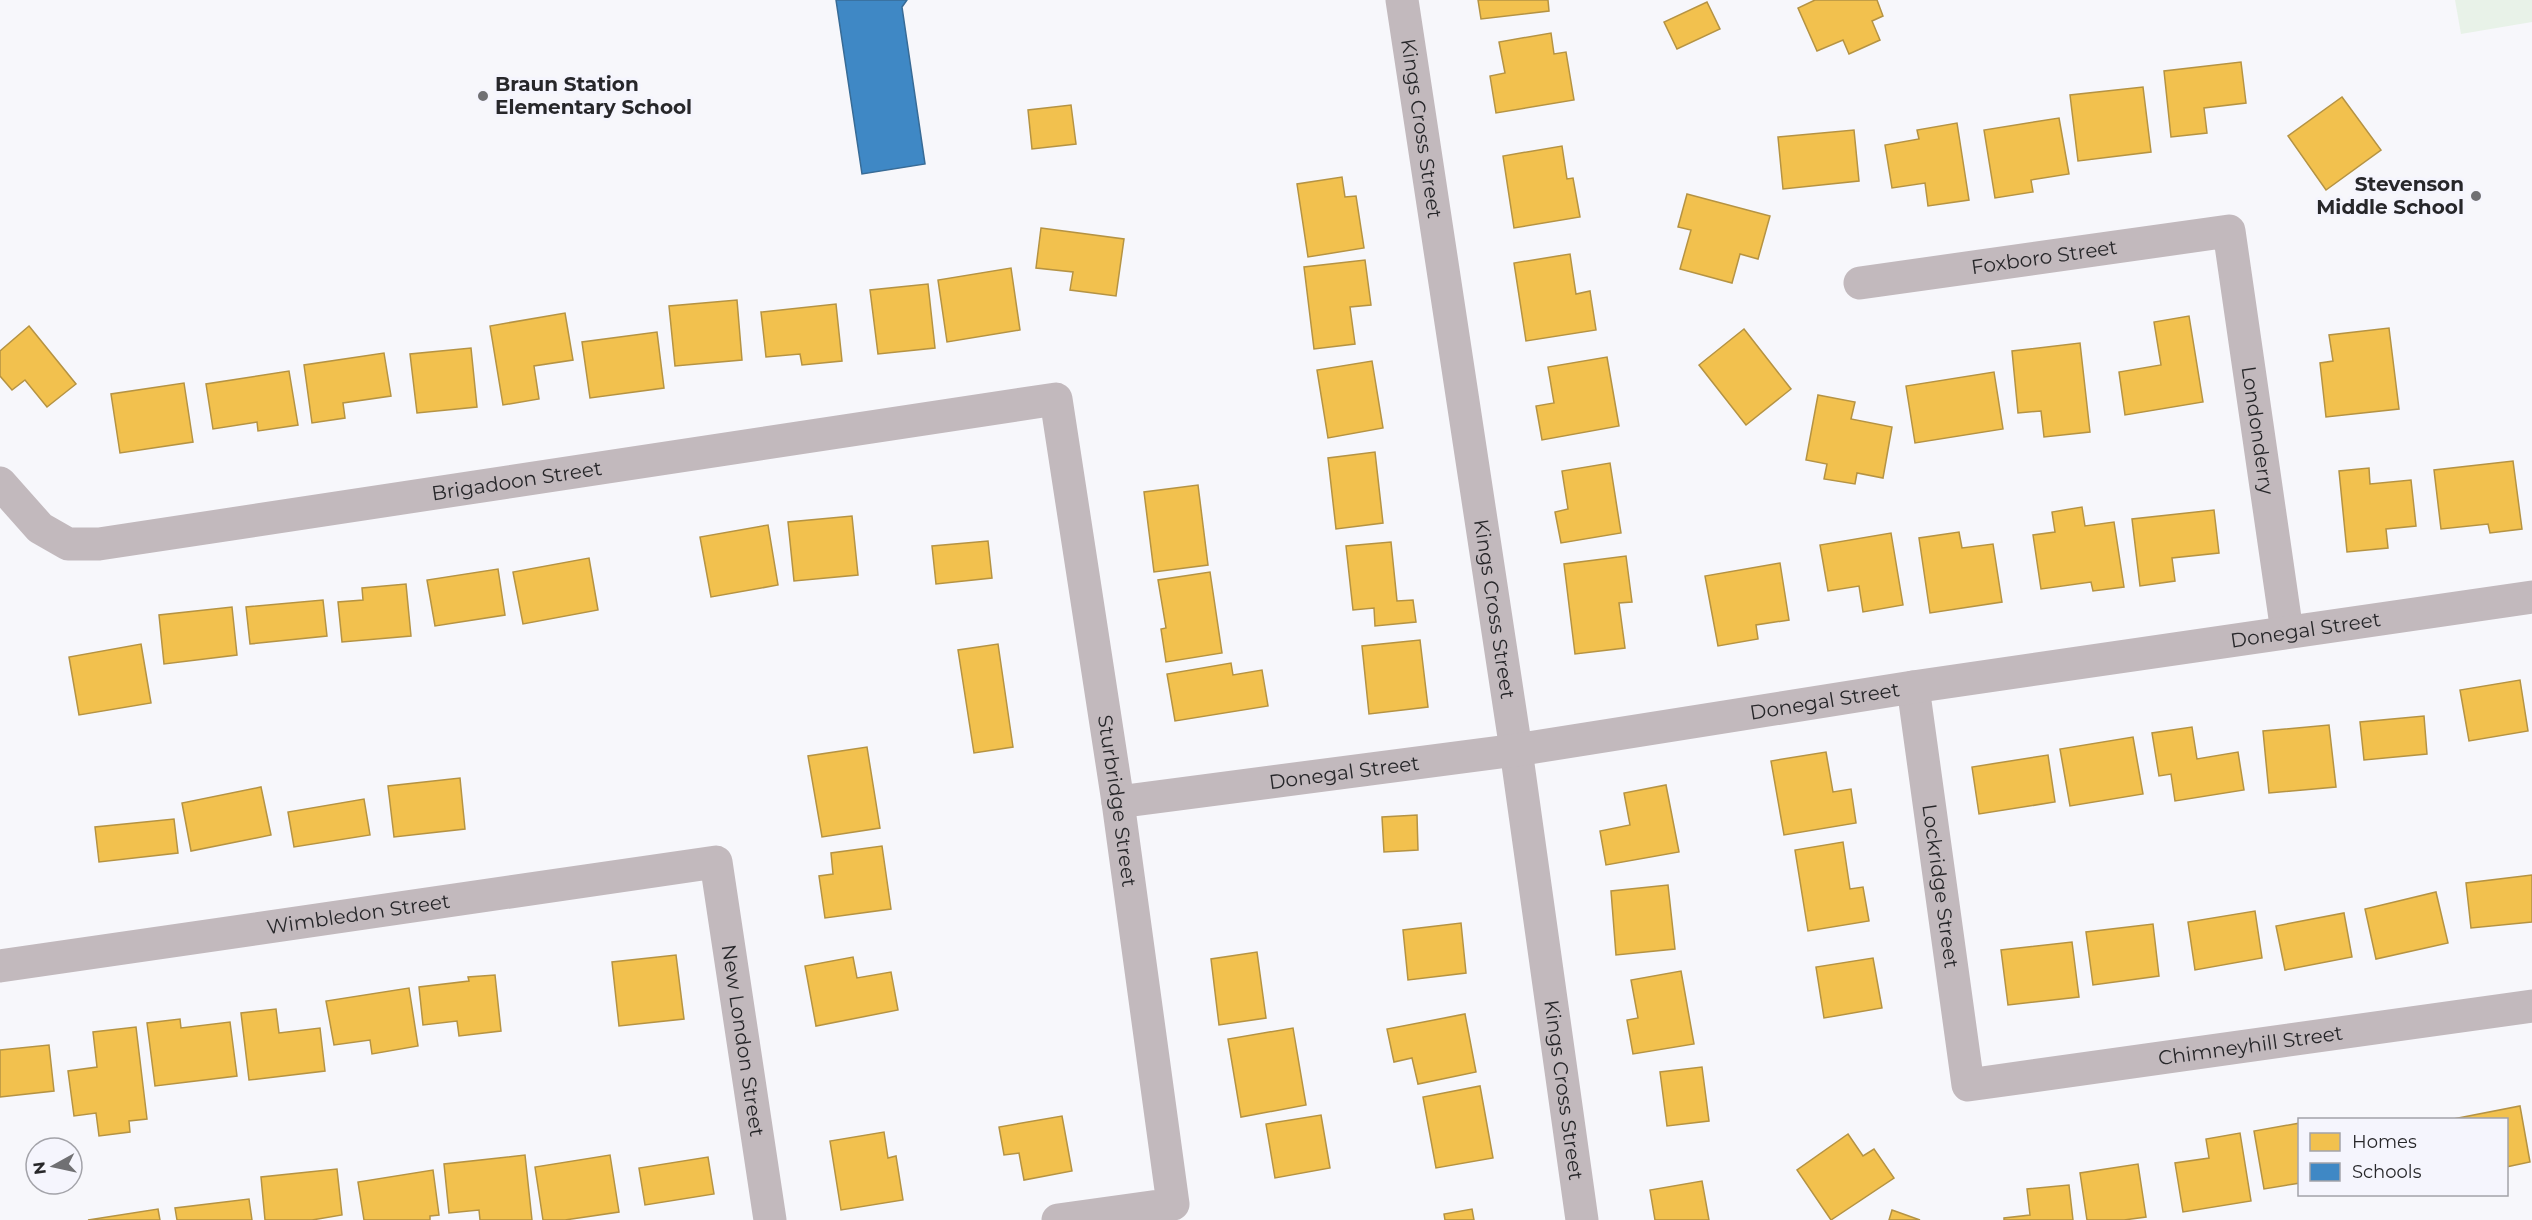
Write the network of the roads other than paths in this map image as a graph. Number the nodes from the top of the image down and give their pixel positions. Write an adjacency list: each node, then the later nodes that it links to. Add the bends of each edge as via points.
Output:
1 (1402, 0): 9 (street, Kings Cross Street)
2 (2229, 231): 3 (street, Foxboro Street); 7 (street, Londonderry)
3 (1860, 283)
4 (1056, 399): 5 (street, Brigadoon Street, via 99,544 68,544 40,528); 10 (street, Sturbridge Street)
5 (0, 483)
6 (2532, 597): 7 (street, Donegal Street)
7 (2287, 632): 8 (street, Donegal Street)
8 (1913, 687): 9 (street, Donegal Street); 14 (street, Lockridge Street)
9 (1516, 750): 10 (street, Donegal Street); 17 (street, Kings Cross Street)
10 (1118, 802): 16 (street, Sturbridge Street, via 1173,1204)
11 (716, 862): 12 (street, Wimbledon Street); 15 (street, New London Street)
12 (0, 966)
13 (2532, 1006): 14 (street, Chimneyhill Street)
14 (1968, 1085)
15 (770, 1220)
16 (1058, 1220)
17 (1582, 1220)

